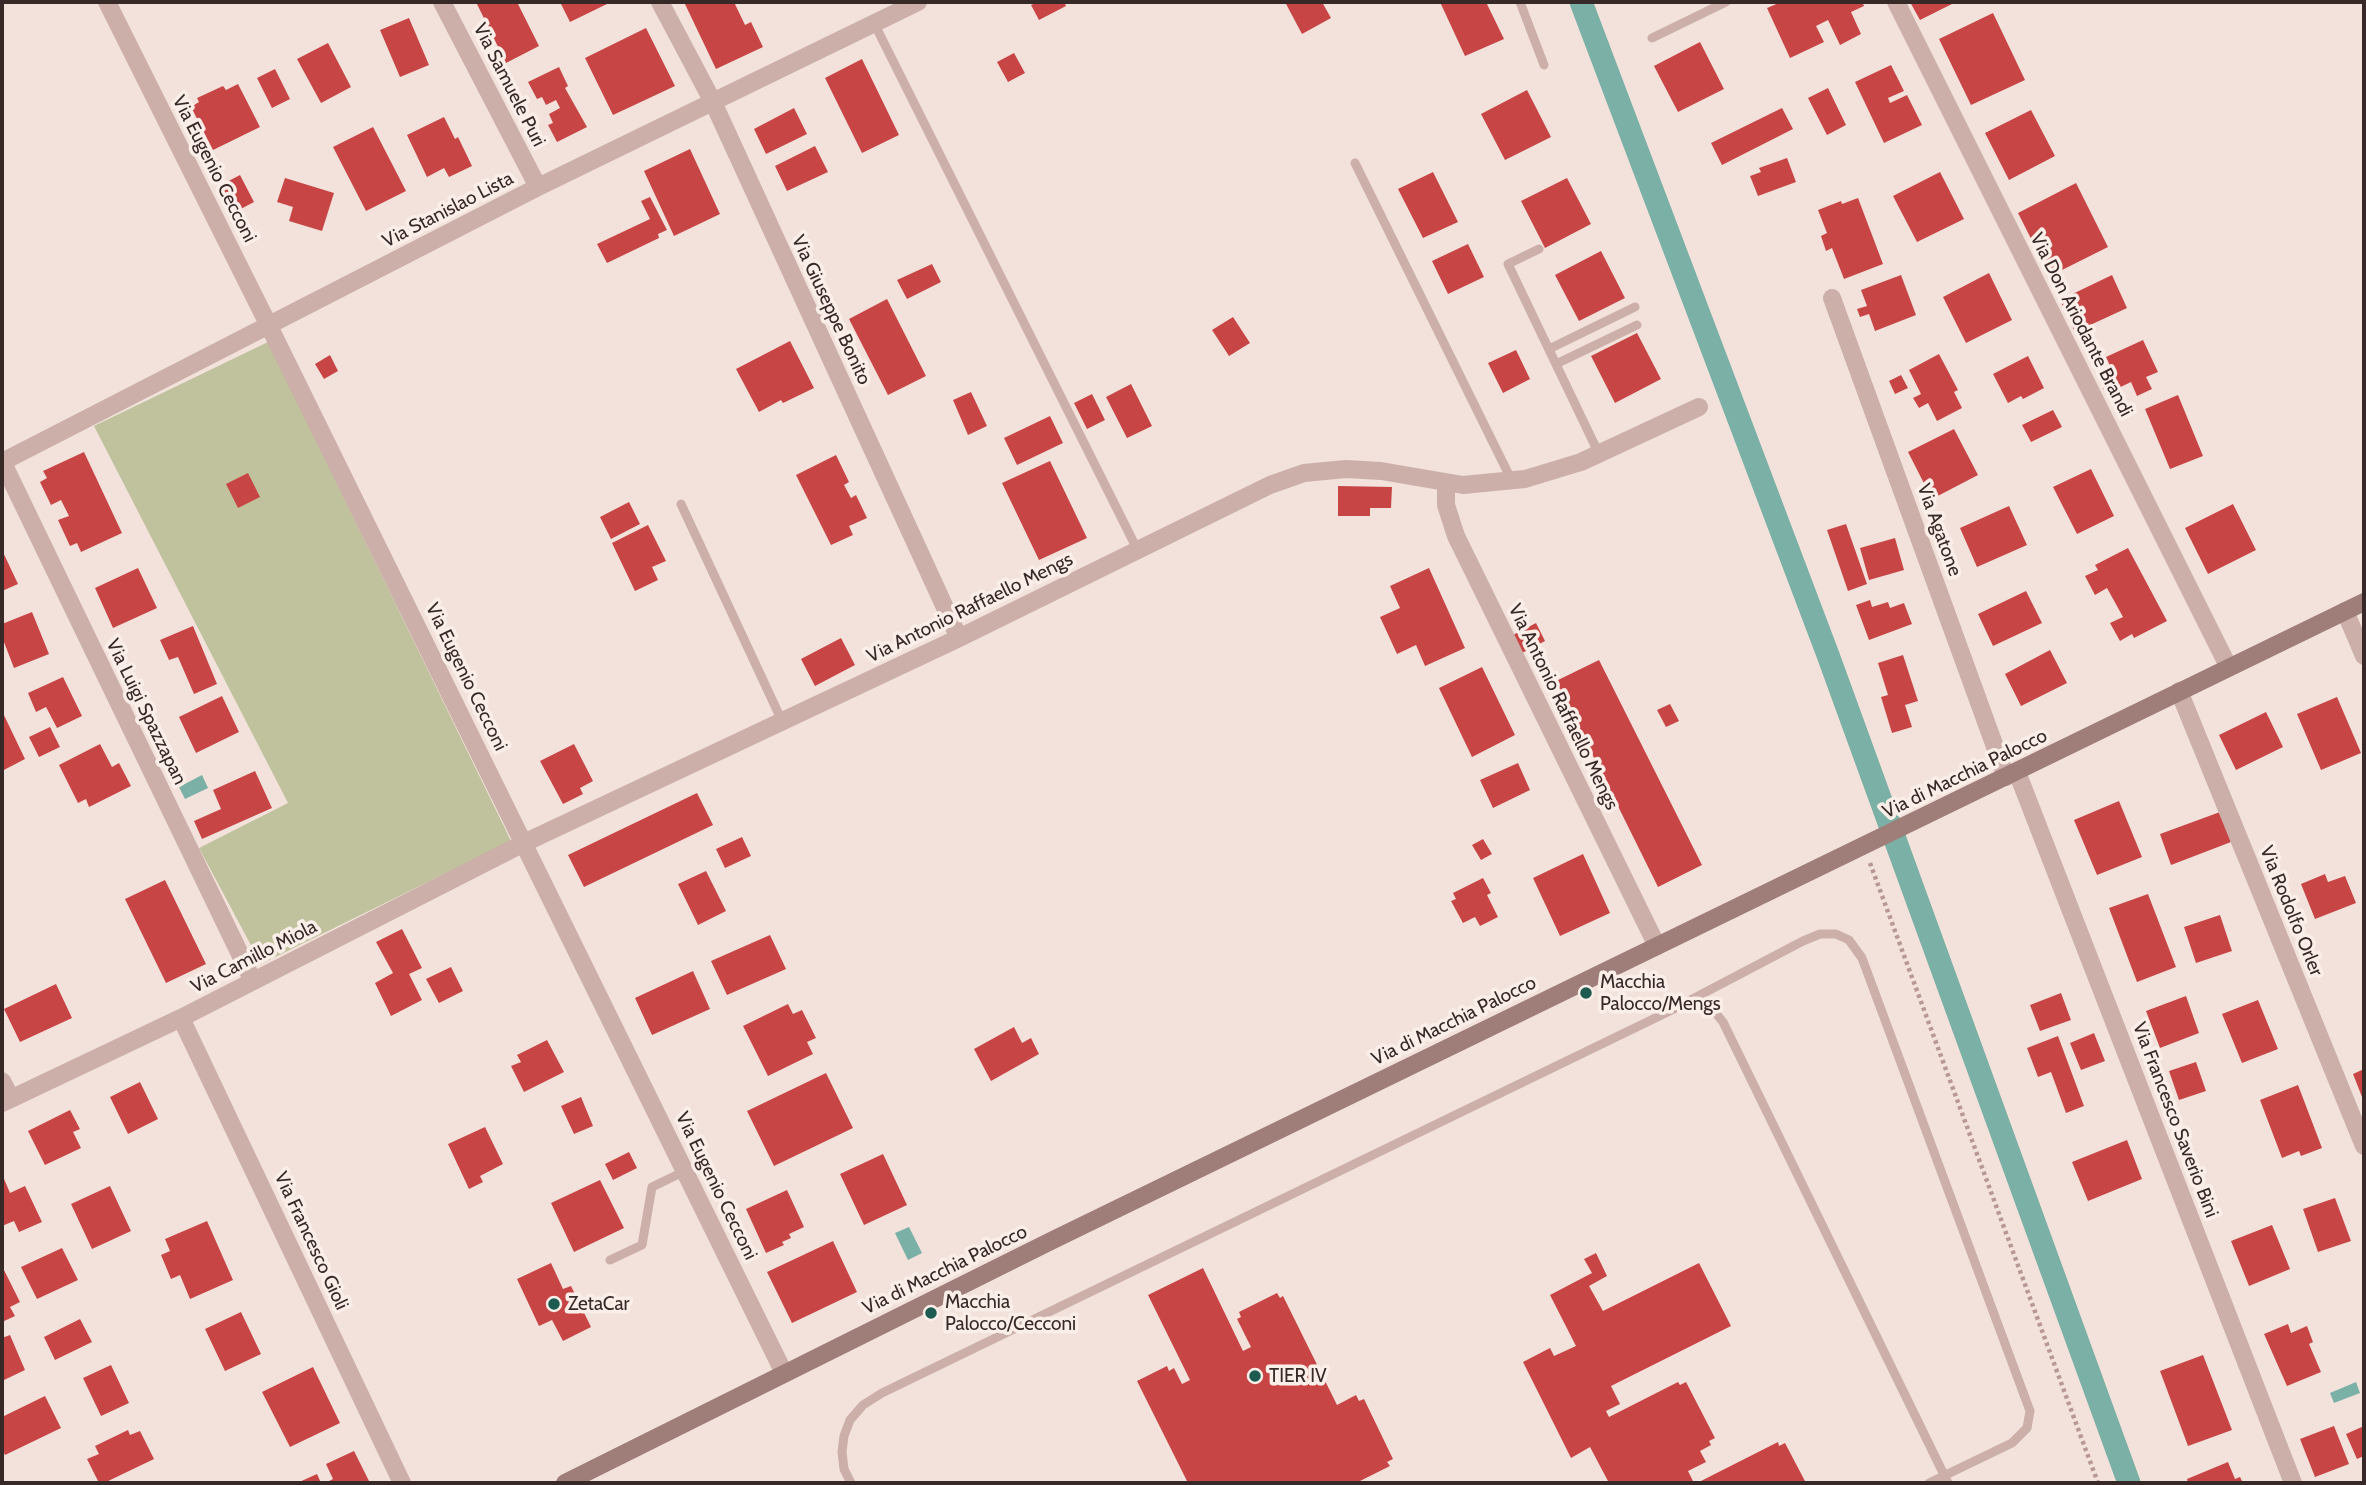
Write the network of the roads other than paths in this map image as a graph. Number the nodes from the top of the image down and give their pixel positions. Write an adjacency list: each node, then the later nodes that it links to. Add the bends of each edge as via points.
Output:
1 (107, 2): 18 (street, Via Eugenio Cecconi)
2 (442, 2): 13 (street, Via Samuele Puri)
3 (660, 2): 11 (street, Via Giuseppe Bonito)
4 (918, 2): 8 (street, Via Stanislao Lista)
5 (1520, 2): 10 (lane)
6 (1726, 2): 9 (lane)
7 (1896, 2): 32 (street, Via Don Ariodante Brandi)
8 (874, 23): 11 (street, Via Stanislao Lista); 27 (lane)
9 (1652, 38)
10 (1544, 65)
11 (713, 102): 13 (street, Via Stanislao Lista); 30 (street, Via Giuseppe Bonito)
12 (1355, 163): 24 (lane)
13 (538, 187): 18 (street, Via Stanislao Lista)
14 (1539, 249): 19 (lane, via 1508,264)
15 (1832, 298): 35 (street, Via Agatone)
16 (1635, 307): 19 (lane)
17 (1637, 324): 20 (lane)
18 (270, 326): 23 (street, Via Stanislao Lista); 36 (street, Via Eugenio Cecconi)
19 (1549, 349): 20 (lane)
20 (1556, 363): 22 (lane)
21 (1699, 407): 22 (street, Via Antonio Raffaello Mengs)
22 (1599, 454): 24 (street, Via Antonio Raffaello Mengs)
23 (2, 461): 38 (street, Via Luigi Spazzapan)
24 (1512, 481): 25 (street, Via Antonio Raffaello Mengs)
25 (1446, 483): 27 (street, Via Antonio Raffaello Mengs, via 1367,469 1304,473); 37 (street, Via Antonio Raffaello Mengs, via 1446,505 1456,536)
26 (681, 504): 34 (lane)
27 (1137, 549): 30 (street, Via Antonio Raffaello Mengs)
28 (2364, 601): 29 (street, Via di Macchia Palocco)
29 (2345, 611): 31 (street); 32 (street, Via di Macchia Palocco)
30 (959, 638): 34 (street, Via Antonio Raffaello Mengs)
31 (2364, 656)
32 (2228, 666): 33 (street, Via di Macchia Palocco)
33 (2179, 691): 35 (street, Via di Macchia Palocco); 43 (street, Via Rodolfo Orler)
34 (782, 721): 36 (street, Via Antonio Raffaello Mengs)
35 (2012, 775): 37 (street, Via di Macchia Palocco); 52 (street, Via Francesco Saverio Bini)
36 (524, 843): 38 (street, Via Camillo Miola); 44 (street, Via Eugenio Cecconi)
37 (1657, 946): 46 (street, Via di Macchia Palocco)
38 (253, 981): 40 (street, Via Camillo Miola)
39 (1678, 1007): 47 (lane, via 1707,1008 1723,1022); 47 (lane, via 1811,937 1836,934 1858,950 2030,1411 2027,1428 2012,1443); 50 (lane, via 883,1393 863,1405 844,1436 844,1469)
40 (181, 1018): 42 (street, Via Camillo Miola); 48 (street, Via Francesco Gioli)
41 (2, 1081): 42 (street)
42 (6, 1100)
43 (2364, 1146)
44 (685, 1171): 45 (lane, via 652,1187 642,1245); 46 (street, Via Eugenio Cecconi)
45 (610, 1260)
46 (785, 1373): 49 (street, Via di Macchia Palocco)
47 (1946, 1480): 51 (lane)
48 (402, 1483)
49 (565, 1483)
50 (851, 1483)
51 (1929, 1483)
52 (2293, 1483)

